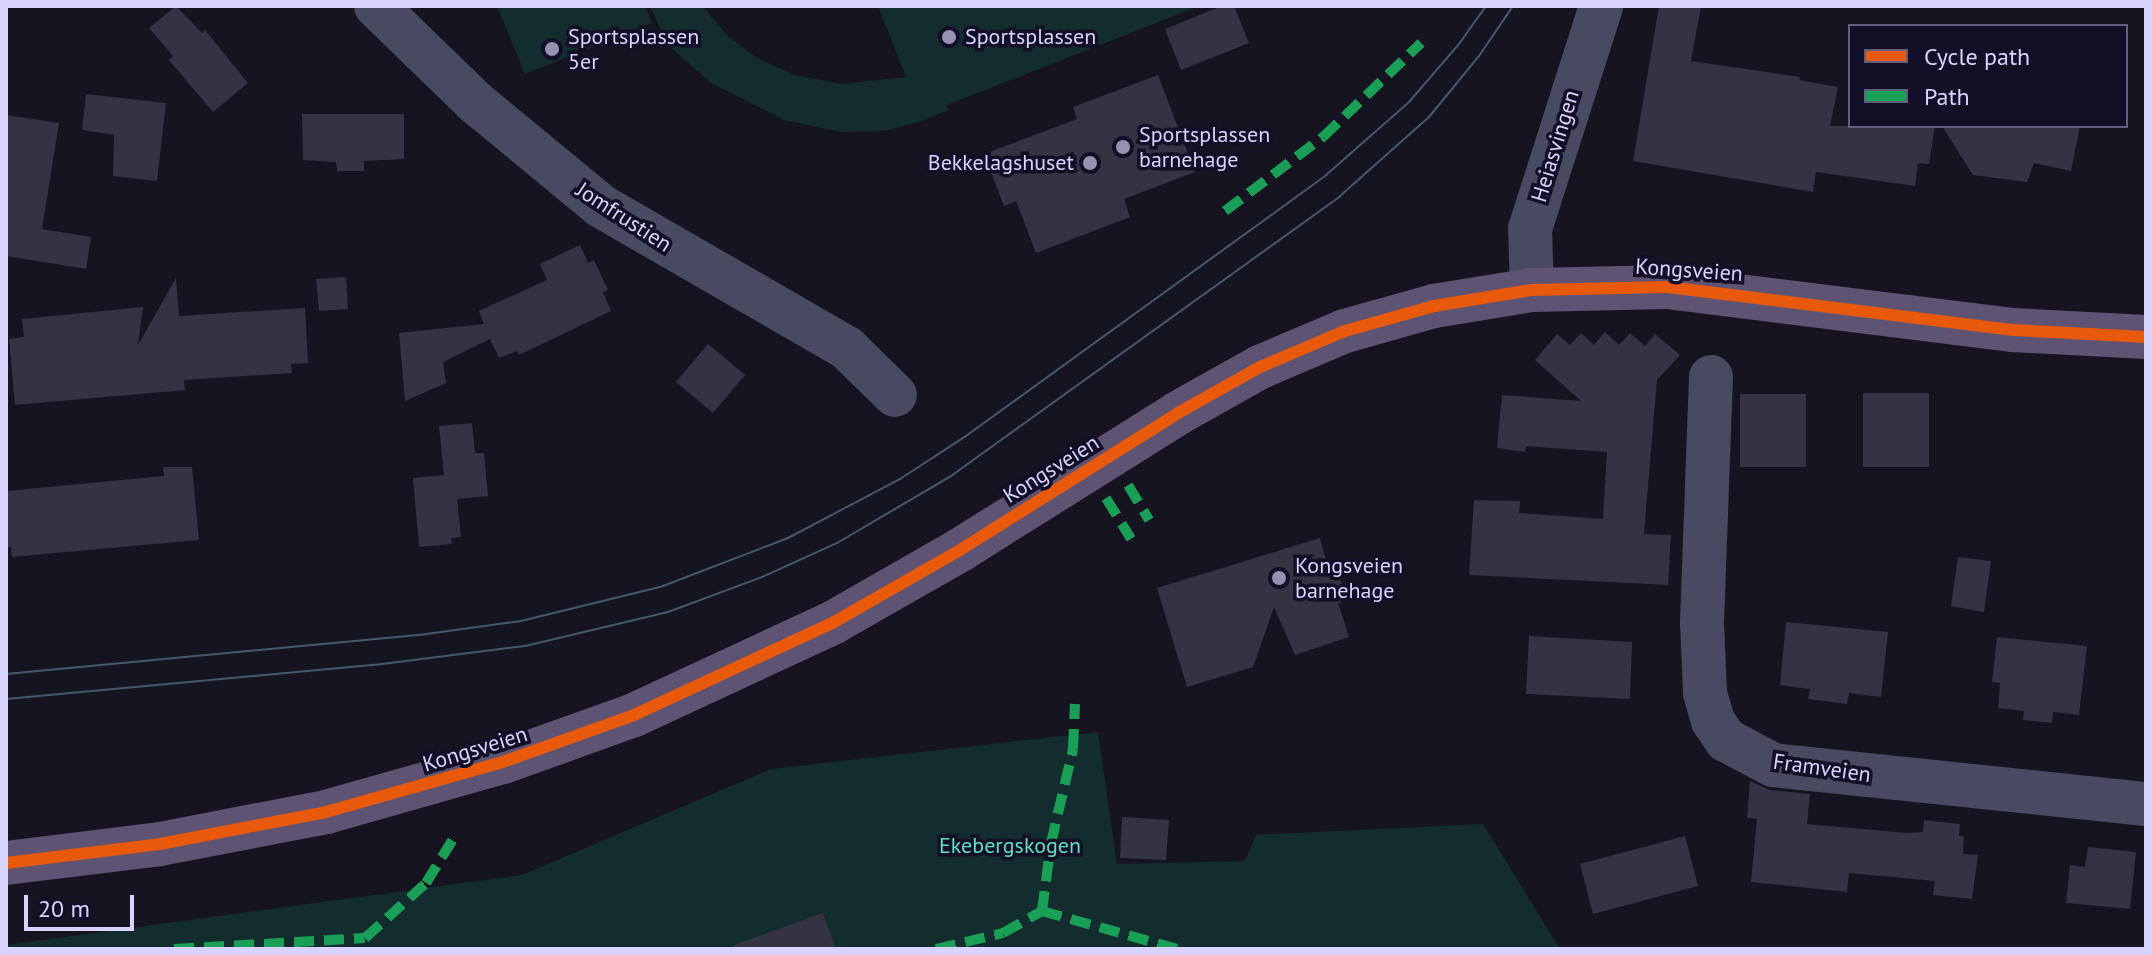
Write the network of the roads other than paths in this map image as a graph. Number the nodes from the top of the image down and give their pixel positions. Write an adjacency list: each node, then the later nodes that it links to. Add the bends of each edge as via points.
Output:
1 (376, 6): 6 (street, Jomfrustien, via 475,102 601,206 847,348)
2 (1601, 6): 3 (street, Heiasvingen, via 1530,229)
3 (1532, 290): 4 (main road, Kongsveien, via 1621,285 1710,290 2013,330); 8 (main road, Kongsveien, via 1385,318 1260,367 834,622 577,737 421,787 267,825)
4 (2146, 337)
5 (1711, 377): 7 (street, Framveien, via 1705,693 1713,721 1726,740 1773,765)
6 (895, 395)
7 (2146, 804)
8 (6, 863)

